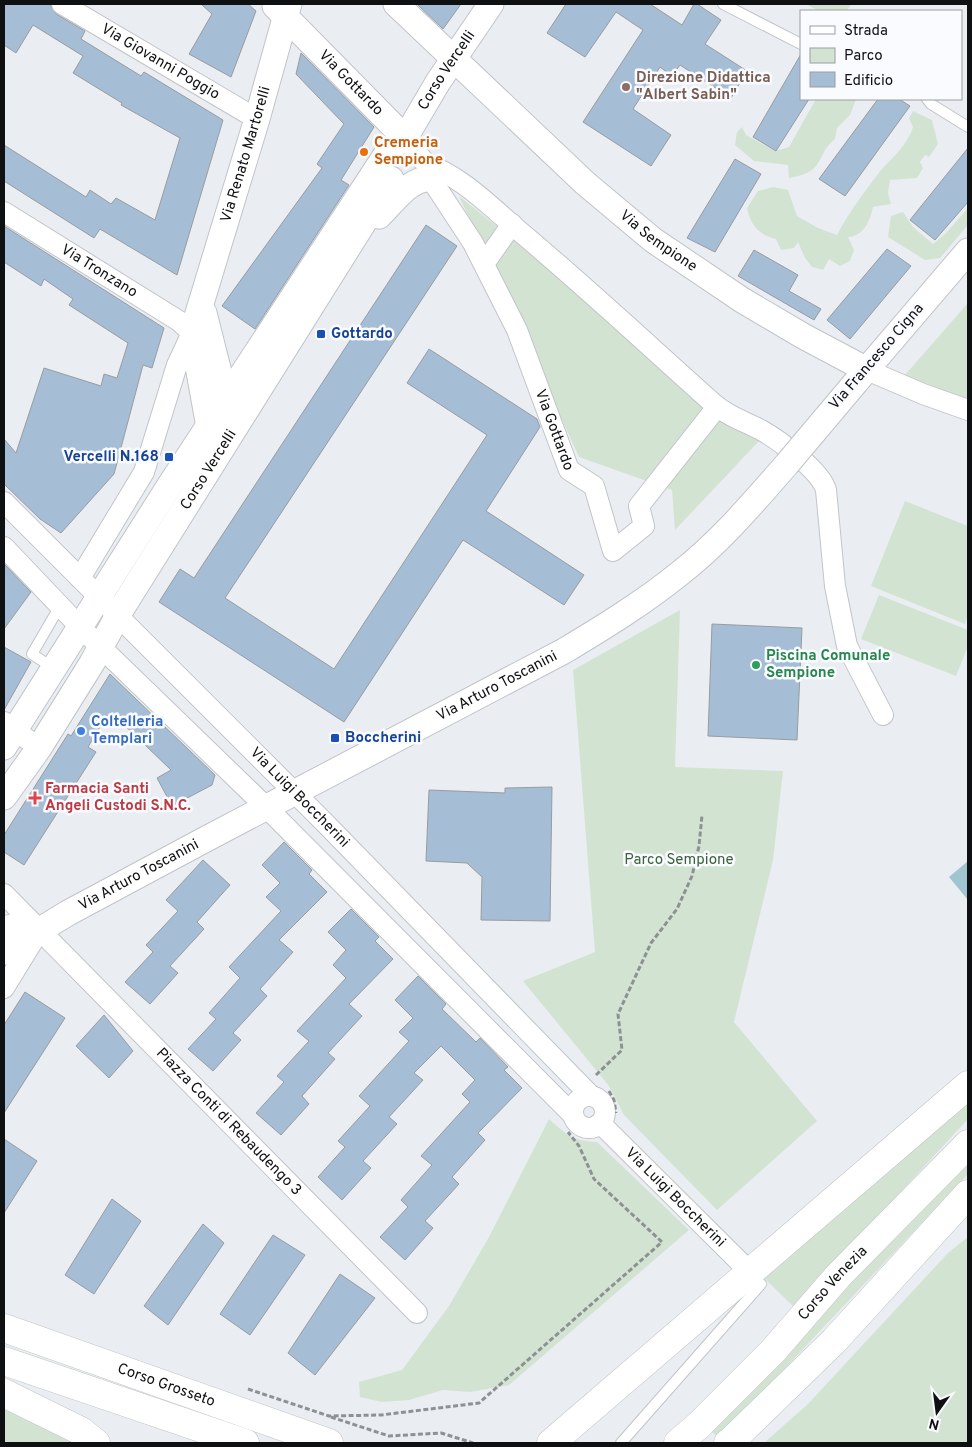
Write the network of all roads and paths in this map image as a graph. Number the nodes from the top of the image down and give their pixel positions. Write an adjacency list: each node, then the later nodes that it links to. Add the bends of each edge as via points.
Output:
1 (62, 4): 9 (street, Via Giovanni Poggio)
2 (396, 4): 7 (street, Via Sempione)
3 (492, 4): 7 (street, Corso Vercelli)
4 (724, 4): 6 (lane)
5 (282, 8): 9 (street, Via Renato Martorelli); 11 (street, Via Gottardo)
6 (800, 43)
7 (453, 59): 11 (street, Corso Vercelli); 20 (street, Via Sempione, via 600,196 653,240)
8 (928, 100): 10 (lane)
9 (257, 119): 18 (street, Via Renato Martorelli)
10 (968, 127)
11 (404, 138): 12 (street, Via Gottardo); 15 (street, Corso Vercelli, via 404,157); 22 (street, Corso Vercelli, via 391,147)
12 (428, 171): 14 (street, Via Gottardo, via 440,168); 15 (street); 17 (street, Via Gottardo)
13 (4, 212): 19 (street, Via Tronzano)
14 (512, 224): 17 (street); 21 (street, Via Gottardo, via 591,291)
15 (359, 230): 22 (street, Corso Vercelli)
16 (968, 250): 20 (street, Via Francesco Cigna)
17 (484, 264): 21 (street, Via Gottardo, via 517,330 569,470 594,486 613,551 644,526 639,506)
18 (201, 303): 19 (street, Via Renato Martorelli); 22 (street)
19 (192, 332): 24 (street, Via Renato Martorelli); 28 (street, Via Renato Martorelli, via 179,358 141,478)
20 (862, 376): 23 (street, Via Sempione); 25 (street, Via Francesco Cigna, bridge)
21 (717, 407): 35 (street, Via Gottardo, via 764,431 824,481 835,586 847,646)
22 (233, 410): 24 (street, Corso Vercelli); 31 (street, Corso Vercelli)
23 (968, 410)
24 (209, 427): 29 (street, Corso Vercelli)
25 (786, 464): 38 (street, Via Arturo Toscanini, via 715,542 649,597 564,651)
26 (4, 502): 28 (street, Via Luigi Boccherini)
27 (4, 547): 30 (street, Via Luigi Boccherini)
28 (80, 578): 29 (street, Via Luigi Boccherini)
29 (100, 598): 31 (street, Via Luigi Boccherini); 32 (street, Corso Vercelli)
30 (60, 606): 32 (street, Via Luigi Boccherini); 34 (lane, via 32,654)
31 (117, 616): 33 (street, Corso Vercelli); 38 (street, Via Luigi Boccherini)
32 (81, 628): 33 (street, Via Luigi Boccherini); 34 (street, Corso Vercelli)
33 (101, 648): 37 (street, Corso Vercelli); 40 (street, Via Luigi Boccherini)
34 (54, 670): 36 (street, Corso Vercelli)
35 (882, 715)
36 (7, 733): 37 (street)
37 (38, 748): 39 (street, Corso Vercelli)
38 (295, 793): 40 (street, Via Arturo Toscanini); 49 (street, Via Luigi Boccherini)
39 (4, 797)
40 (267, 808): 44 (street, Via Arturo Toscanini); 50 (street, Via Luigi Boccherini)
41 (702, 815): 47 (path, via 692,876 677,909 650,943 618,1014 622,1050)
42 (4, 894): 44 (street, Piazza Conti di Rebaudengo 3)
43 (4, 929): 44 (street, via 20,925)
44 (40, 930): 45 (street, Via Arturo Toscanini, via 25,944); 46 (street); 58 (street, Piazza Conti di Rebaudengo 3)
45 (4, 952)
46 (4, 988)
47 (596, 1075)
48 (968, 1085): 57 (main road)
49 (592, 1096): 50 (street, via 579,1099 573,1106); 51 (street, via 600,1100 605,1109)
50 (572, 1115): 51 (street, via 577,1124 586,1128)
51 (600, 1123): 57 (street, Via Luigi Boccherini)
52 (968, 1144): 70 (main road, Corso Venezia, via 838,1276 773,1351)
53 (579, 1146): 63 (path, via 594,1179 662,1242 479,1403 380,1415)
54 (968, 1194): 56 (main road)
55 (968, 1221): 56 (main road)
56 (912, 1254): 71 (main road, via 834,1341)
57 (751, 1273): 68 (main road); 69 (lane, via 761,1284)
58 (418, 1313)
59 (4, 1328): 66 (main road, Corso Grosseto)
60 (4, 1361): 65 (main road, Corso Grosseto)
61 (245, 1388): 63 (path)
62 (4, 1394): 64 (main road, via 81,1431)
63 (329, 1416): 67 (path, via 389,1436 441,1433)
64 (96, 1443)
65 (243, 1443)
66 (329, 1443)
67 (473, 1443)
68 (551, 1443)
69 (621, 1443)
70 (678, 1443)
71 (729, 1443)

